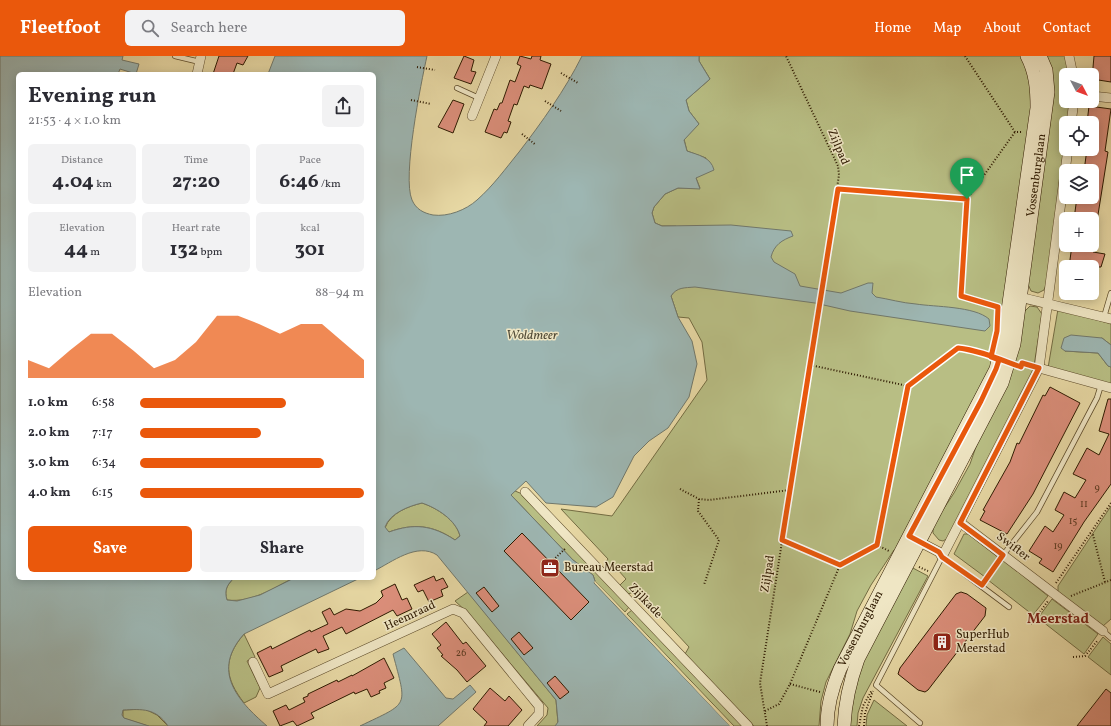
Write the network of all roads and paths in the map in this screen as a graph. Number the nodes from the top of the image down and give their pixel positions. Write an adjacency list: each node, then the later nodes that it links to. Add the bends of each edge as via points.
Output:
1 (175, 56): 8 (lane)
2 (496, 56): 17 (street)
3 (786, 56): 29 (path, Zijlpad, via 838,166)
4 (965, 56): 24 (path)
5 (1027, 56): 32 (street, Vossenburglaan, via 1034,71 1037,89)
6 (1040, 56): 32 (street, Vossenburglaan, via 1046,70 1048,92)
7 (1069, 56): 10 (street)
8 (201, 59): 12 (street)
9 (417, 67): 11 (path)
10 (1072, 68)
11 (435, 70)
12 (198, 72)
13 (561, 73): 14 (path)
14 (578, 83)
15 (457, 88): 17 (lane)
16 (1099, 97): 18 (street)
17 (479, 98): 23 (street)
18 (1111, 98)
19 (411, 100): 21 (path)
20 (545, 101): 22 (path)
21 (431, 104)
22 (560, 111)
23 (472, 116)
24 (1015, 132): 25 (path); 30 (path)
25 (1022, 132)
26 (522, 134): 27 (path)
27 (536, 145)
28 (1067, 156): 33 (street)
29 (838, 189): 30 (path); 37 (path, Zijlpad)
30 (967, 199): 34 (path, via 961,296 998,307)
31 (1111, 293): 35 (lane)
32 (1015, 296): 33 (street); 36 (street, Vossenburglaan, via 1006,331)
33 (1048, 303): 35 (street); 38 (street)
34 (998, 313)
35 (1108, 318)
36 (1004, 361): 38 (path, via 1021,367 1022,363); 40 (path, via 958,348); 49 (street, Vossenburglaan, via 996,369)
37 (810, 365): 40 (path); 43 (path, Zijlpad)
38 (1039, 368): 39 (street); 47 (street)
39 (1101, 385): 41 (street); 52 (lane, via 1097,398 1037,512)
40 (908, 386): 55 (path, via 877,545)
41 (1111, 388)
42 (680, 489): 45 (path)
43 (790, 490): 45 (path); 50 (path, Zijlpad)
44 (525, 492): 74 (street, Zijlkade)
45 (699, 499): 58 (path, via 698,511 719,540)
46 (1111, 503): 48 (path)
47 (960, 523): 52 (street, Swifter); 53 (street)
48 (1090, 533): 57 (path, via 1093,535); 60 (path)
49 (914, 539): 53 (street, via 939,552); 76 (street, Vossenburglaan, via 835,679 828,704); 77 (street, Vossenburglaan, via 850,680)
50 (782, 540): 55 (path); 71 (path, Zijlpad, via 760,683)
51 (564, 550): 54 (path)
52 (1003, 555): 59 (path); 60 (street, Swifter)
53 (942, 557): 59 (lane); 69 (lane)
54 (551, 562)
55 (840, 565): 68 (path)
56 (1111, 580): 57 (path)
57 (1104, 582): 61 (path)
58 (704, 585)
59 (982, 585): 62 (lane)
60 (1052, 592): 61 (street, Swifter); 63 (path)
61 (1063, 601): 64 (street, Swifter)
62 (1009, 607)
63 (1031, 624)
64 (1104, 632): 65 (lane); 66 (path, via 1085,656)
65 (1111, 638)
66 (1073, 657)
67 (252, 662): 73 (street, Heemraad, via 268,694 453,609 463,613 539,706 539,714)
68 (790, 684): 70 (path); 71 (path, via 779,704)
69 (876, 685): 72 (lane); 78 (path, via 868,694 863,706); 79 (path, via 865,713)
70 (824, 694)
71 (765, 711): 75 (path, Zijlpad)
72 (920, 723)
73 (528, 726)
74 (748, 726)
75 (767, 726)
76 (827, 726)
77 (844, 726)
78 (859, 726)
79 (864, 726)

